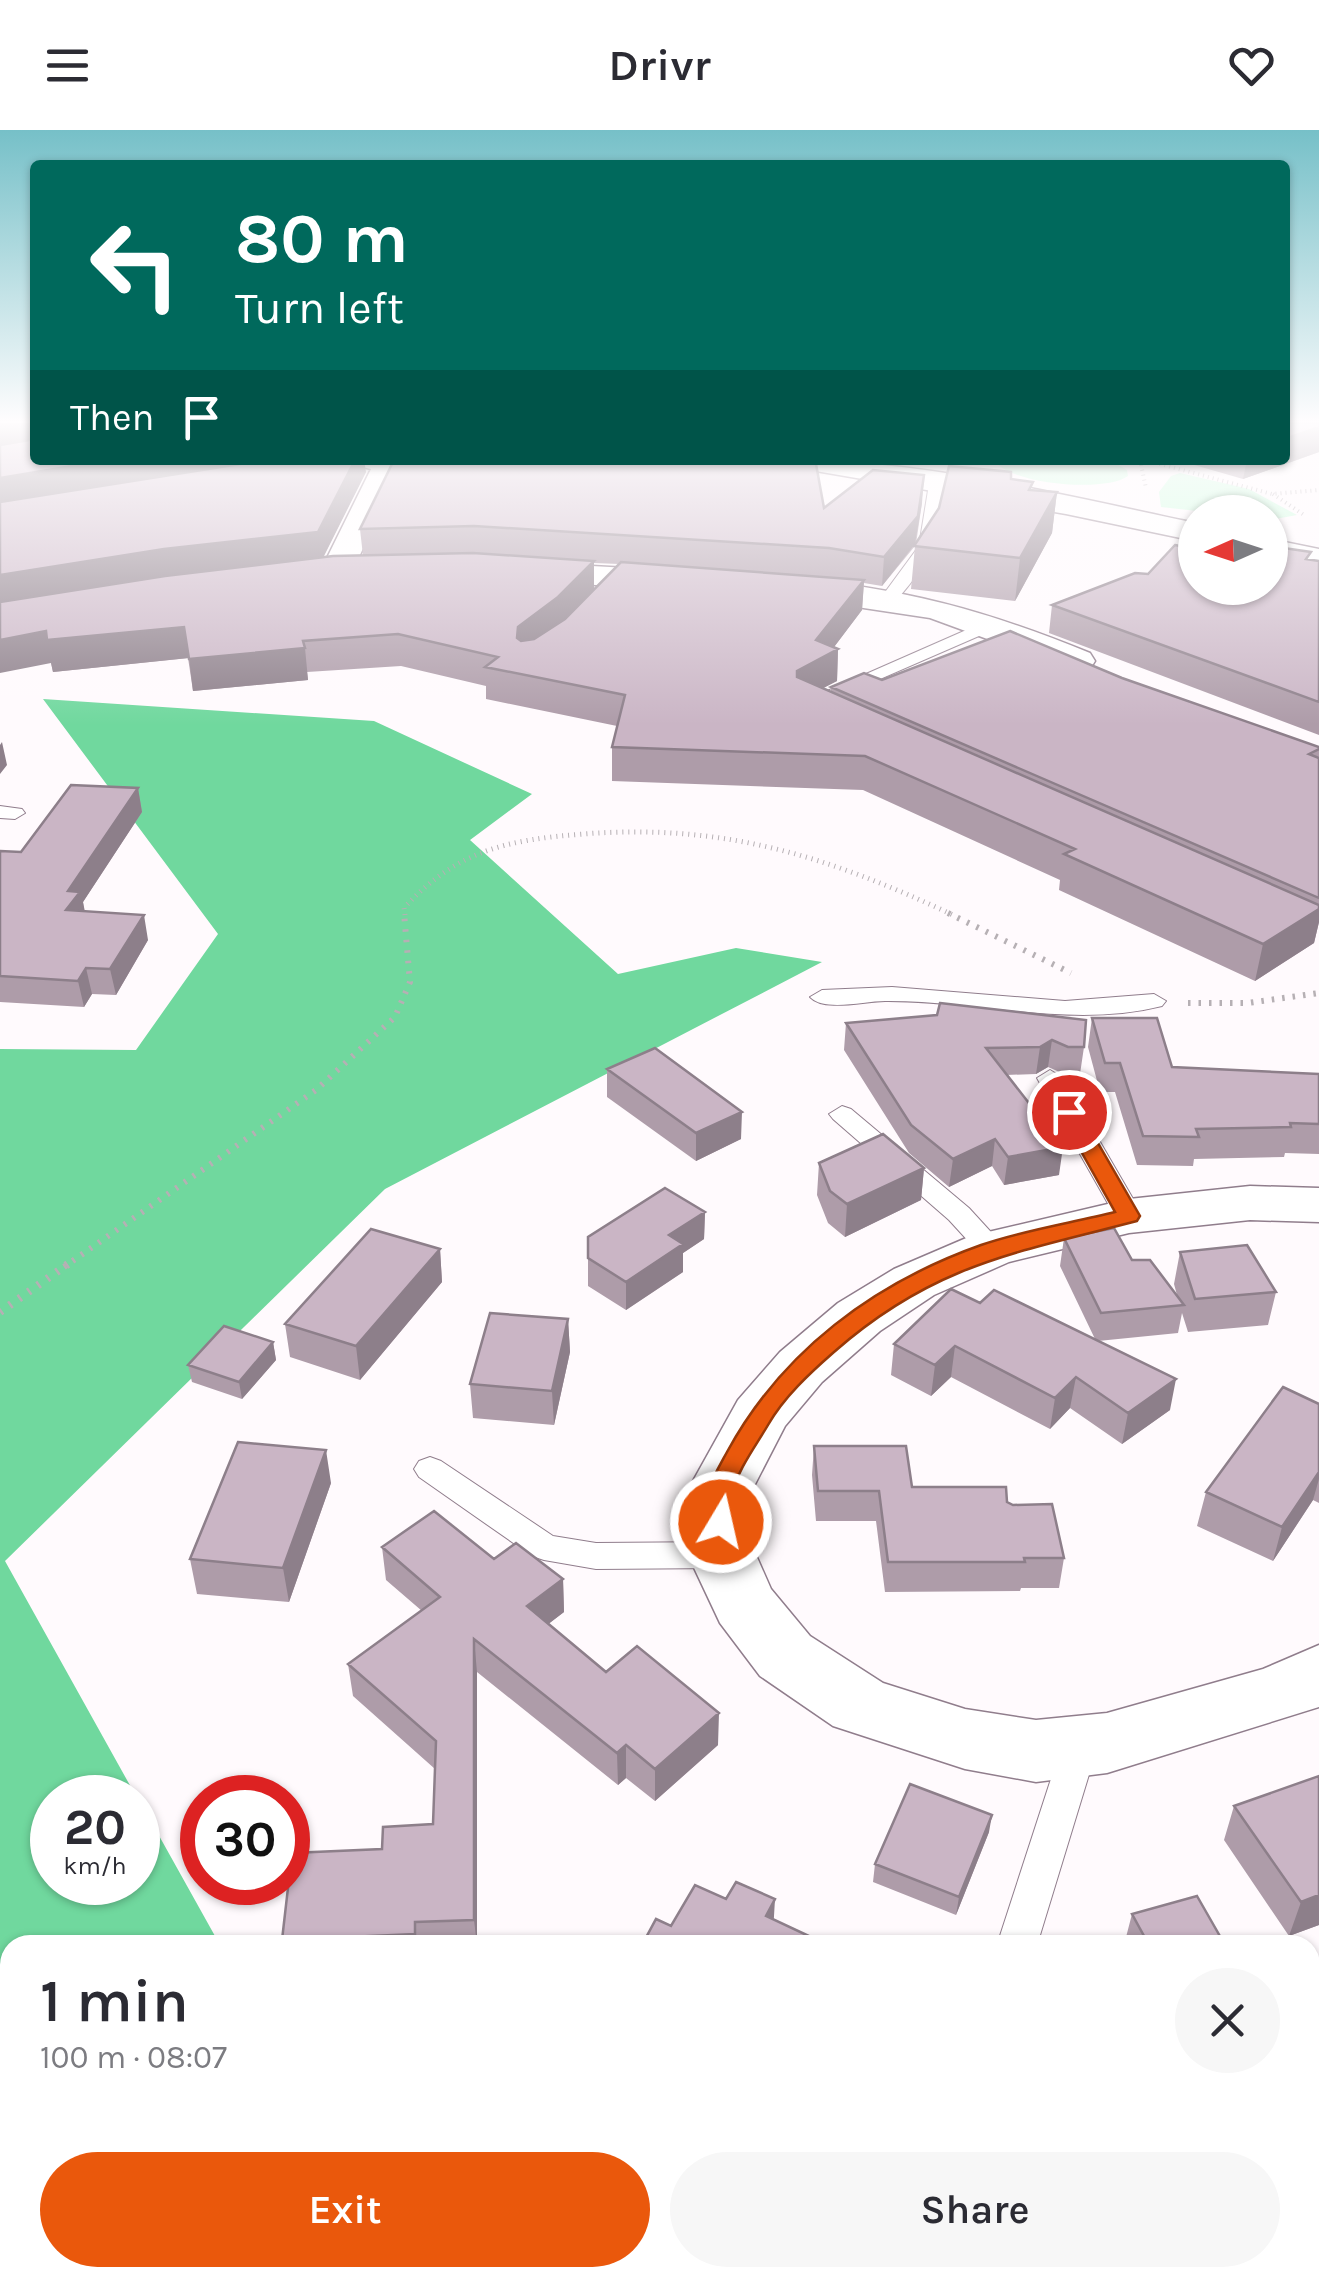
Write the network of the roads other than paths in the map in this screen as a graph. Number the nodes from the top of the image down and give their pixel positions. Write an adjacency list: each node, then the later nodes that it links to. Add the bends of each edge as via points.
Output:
1 (350, 524): 8 (street, via 319,573)
2 (933, 524): 11 (lane, via 921,564)
3 (1152, 524): 4 (street)
4 (1178, 529)
5 (1288, 552): 6 (street)
6 (1319, 559)
7 (493, 570): 9 (street, via 615,584)
8 (376, 571)
9 (712, 583)
10 (750, 586): 11 (street)
11 (888, 599): 12 (street)
12 (989, 625): 13 (street); 14 (lane)
13 (1116, 677)
14 (822, 698)
15 (822, 997): 16 (lane, via 912,994 1113,1007)
16 (1154, 1001)
17 (1050, 1078): 20 (lane)
18 (842, 1114): 21 (lane)
19 (1319, 1204): 20 (street, via 1250,1203)
20 (1128, 1216): 21 (street)
21 (991, 1249): 23 (street, via 914,1282 859,1316 801,1367 760,1416 720,1490)
22 (430, 1469): 23 (lane, via 544,1547 596,1556)
23 (722, 1555): 25 (street, via 744,1604 785,1656 858,1705 965,1738 1036,1750)
24 (1319, 1674): 25 (street, via 1283,1692)
25 (1080, 1746): 26 (lane)
26 (1020, 1935)

